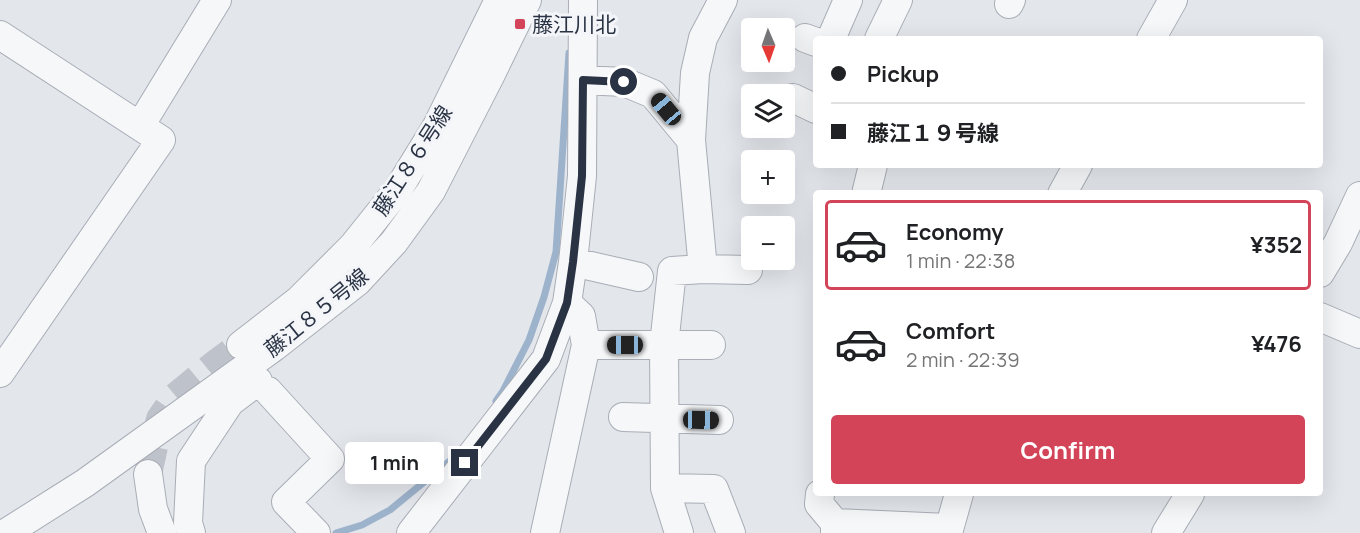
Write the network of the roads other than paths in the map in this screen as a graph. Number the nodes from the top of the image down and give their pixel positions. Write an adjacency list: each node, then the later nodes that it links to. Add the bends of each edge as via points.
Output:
1 (217, 0): 14 (street)
2 (499, 0): 31 (street, 藤江８６号線, via 437,126 397,191 353,246 299,300)
3 (527, 0): 26 (street, 藤江８５号線, via 431,191 394,242)
4 (583, 0): 13 (street)
5 (723, 0): 15 (street, via 703,38 695,73)
6 (848, 0): 10 (street)
7 (898, 0): 11 (street)
8 (1173, 0): 12 (street)
9 (0, 35): 14 (street)
10 (819, 36)
11 (880, 36)
12 (1153, 36)
13 (583, 80): 15 (street, via 624,82 653,94); 21 (street, via 582,176)
14 (140, 126): 30 (street, via 161,140)
15 (691, 140): 23 (street)
16 (872, 168): 18 (street)
17 (1076, 168): 19 (street)
18 (867, 190)
19 (1064, 190)
20 (1360, 196): 22 (street)
21 (573, 262): 25 (street); 27 (street)
22 (1323, 268)
23 (703, 269): 24 (street); 33 (street, via 672,271)
24 (741, 270)
25 (639, 277)
26 (357, 282): 48 (street, 藤江８５号線, via 85,483); 50 (street, via 313,340 230,402 191,461)
27 (567, 303): 32 (street, via 581,316); 51 (street, via 546,359)
28 (1323, 319): 29 (street)
29 (1360, 334)
30 (9, 340): 35 (street)
31 (242, 345)
32 (586, 345): 33 (street); 52 (street)
33 (664, 345): 34 (street); 38 (street)
34 (711, 345)
35 (0, 373)
36 (268, 391): 46 (street, via 330,459 286,502)
37 (623, 417): 38 (street)
38 (664, 419): 39 (street); 41 (street)
39 (720, 420)
40 (148, 474): 49 (street, via 153,509)
41 (665, 488): 53 (street); 54 (street, via 714,489)
42 (820, 496): 45 (street, via 819,504)
43 (957, 496): 47 (street)
44 (1189, 496): 55 (street)
45 (835, 528): 47 (street)
46 (312, 530)
47 (948, 531)
48 (6, 533)
49 (162, 533)
50 (191, 533)
51 (411, 533)
52 (546, 533)
53 (679, 533)
54 (731, 533)
55 (1166, 533)

